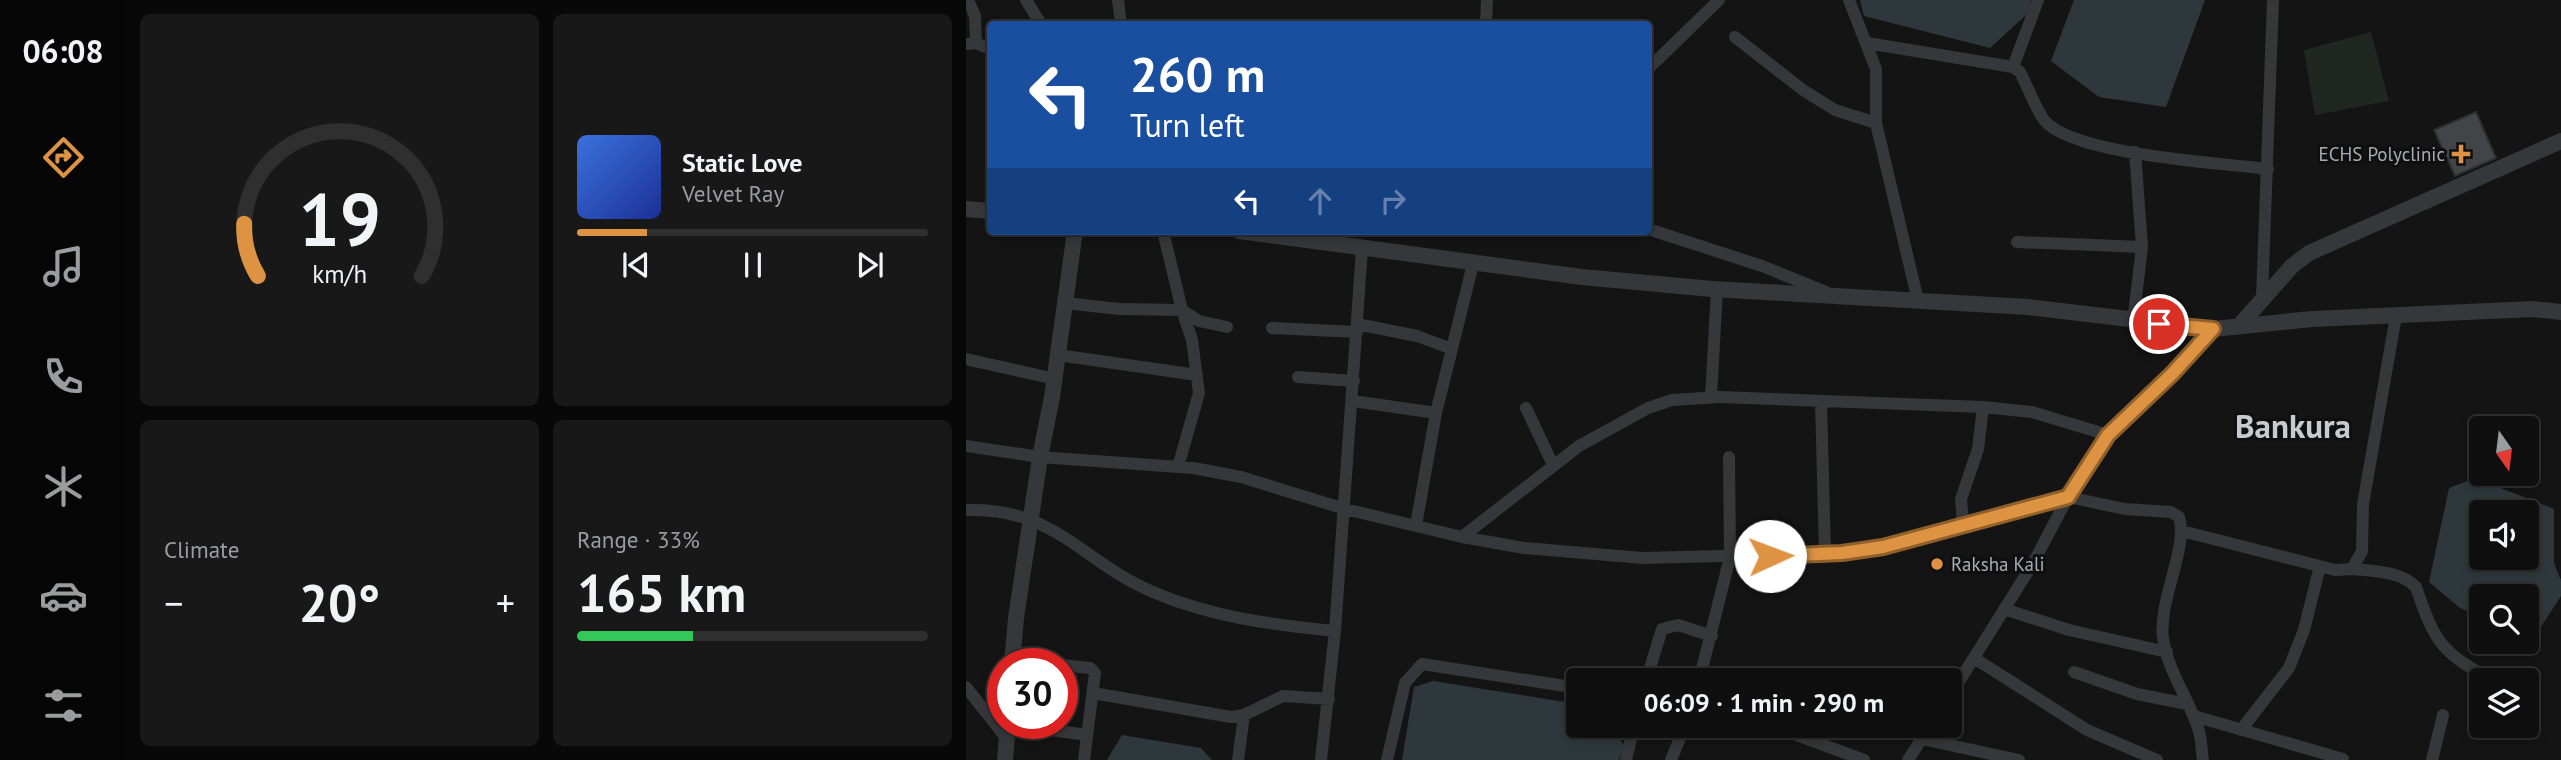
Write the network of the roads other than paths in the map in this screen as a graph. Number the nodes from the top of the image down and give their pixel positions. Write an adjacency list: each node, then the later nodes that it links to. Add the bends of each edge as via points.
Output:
1 (968, 0): 14 (street, via 975,16)
2 (1026, 0): 9 (street)
3 (1118, 0): 10 (street)
4 (1487, 0): 11 (street)
5 (1719, 0): 15 (street)
6 (1849, 0): 13 (street)
7 (2038, 0): 16 (street)
8 (2273, 0): 20 (street)
9 (1039, 21)
10 (1121, 21)
11 (1486, 21)
12 (1735, 37): 17 (street, via 1835,110)
13 (1867, 43): 16 (street); 17 (street, via 1876,69)
14 (971, 44)
15 (1652, 65)
16 (2013, 67): 19 (street, via 2045,121 2054,128 2104,148)
17 (1876, 123): 34 (street)
18 (2561, 141): 33 (street, via 2309,253)
19 (2135, 152): 20 (street); 28 (street)
20 (2268, 169): 33 (street)
21 (966, 209): 22 (street)
22 (987, 211)
23 (1652, 230): 32 (street, via 1762,266)
24 (1074, 235): 35 (street)
25 (1164, 235): 36 (street)
26 (1266, 235): 29 (street)
27 (2017, 242): 28 (street)
28 (2142, 247): 39 (street)
29 (1362, 249): 30 (street); 43 (street)
30 (1473, 264): 31 (street); 45 (street)
31 (1717, 289): 32 (street); 52 (street)
32 (1838, 297): 34 (street)
33 (2262, 298): 40 (street)
34 (1918, 301): 39 (street, via 2028,307)
35 (1065, 303): 36 (street, via 1156,312); 46 (street)
36 (1182, 310): 41 (street, via 1199,321); 48 (street)
37 (2561, 312): 38 (street, via 2533,309)
38 (2396, 316): 40 (street); 75 (street, via 2363,504 2362,551)
39 (2133, 322): 44 (street)
40 (2239, 326): 44 (street)
41 (1227, 327)
42 (1272, 328): 43 (street)
43 (1357, 328): 45 (street, via 1417,335); 51 (street)
44 (2213, 329): 58 (street)
45 (1452, 349): 57 (street)
46 (1058, 355): 48 (street); 50 (street)
47 (966, 359): 50 (street)
48 (1197, 375): 63 (street, via 1199,393)
49 (1298, 377): 51 (street)
50 (1055, 379): 60 (street)
51 (1354, 381): 53 (street)
52 (1712, 397): 54 (street); 62 (street, via 1672,400 1648,408)
53 (1353, 401): 57 (street); 65 (street)
54 (1821, 401): 55 (street); 72 (street)
55 (1983, 407): 58 (street, via 2032,412); 68 (street, via 1978,449 1961,499)
56 (1526, 408): 62 (street)
57 (1436, 413): 69 (street)
58 (2108, 435): 64 (street)
59 (966, 446): 60 (street)
60 (1040, 457): 63 (street); 67 (street)
61 (1729, 457): 73 (street)
62 (1553, 465): 71 (street)
63 (1178, 467): 65 (street, via 1241,477)
64 (2068, 497): 68 (street); 70 (street, via 2125,509 2171,512 2179,517); 76 (street)
65 (1345, 509): 69 (street); 77 (street)
66 (966, 510): 67 (street)
67 (1031, 520): 77 (street, via 1168,598 1245,620); 79 (street)
68 (1963, 524): 72 (street, via 1883,547)
69 (1416, 525): 71 (street)
70 (2182, 531): 74 (street); 80 (street, via 2163,607)
71 (1462, 537): 73 (street, via 1524,548 1643,558)
72 (1825, 554): 73 (street)
73 (1730, 557): 78 (street)
74 (2320, 566): 75 (street); 97 (street, via 2289,668)
75 (2352, 569): 85 (street, via 2410,580 2436,639)
76 (2004, 609): 80 (street, via 2069,630); 81 (street)
77 (1335, 631): 91 (street)
78 (1712, 636): 83 (street, via 1678,625 1662,629); 84 (street)
79 (1014, 648)
80 (2167, 652): 92 (street)
81 (1974, 658): 87 (street); 116 (street, via 2087,730)
82 (1078, 668): 90 (street, via 1094,671)
83 (1650, 668)
84 (1703, 668)
85 (2475, 668)
86 (2074, 672): 92 (street, via 2137,694)
87 (1962, 677)
88 (1566, 686): 110 (street, via 1422,664 1405,683)
89 (966, 687): 93 (street)
90 (1093, 693): 94 (street, via 1225,717); 99 (street)
91 (1329, 699): 94 (street, via 1283,696); 109 (street)
92 (2187, 704): 96 (street)
93 (987, 708)
94 (1244, 715): 108 (street)
95 (2443, 715): 118 (street)
96 (2194, 716): 97 (street); 117 (street)
97 (2241, 730): 105 (street)
98 (1078, 734): 99 (street)
99 (1087, 735): 107 (street)
100 (1631, 738): 111 (street)
101 (1680, 738): 112 (street)
102 (1804, 738): 113 (street)
103 (1006, 739): 106 (street)
104 (1922, 739): 114 (street); 115 (street)
105 (2343, 759)
106 (1005, 760)
107 (1084, 760)
108 (1238, 760)
109 (1321, 760)
110 (1387, 760)
111 (1626, 760)
112 (1671, 760)
113 (1864, 760)
114 (1908, 760)
115 (2020, 760)
116 (2157, 760)
117 (2203, 760)
118 (2432, 760)

